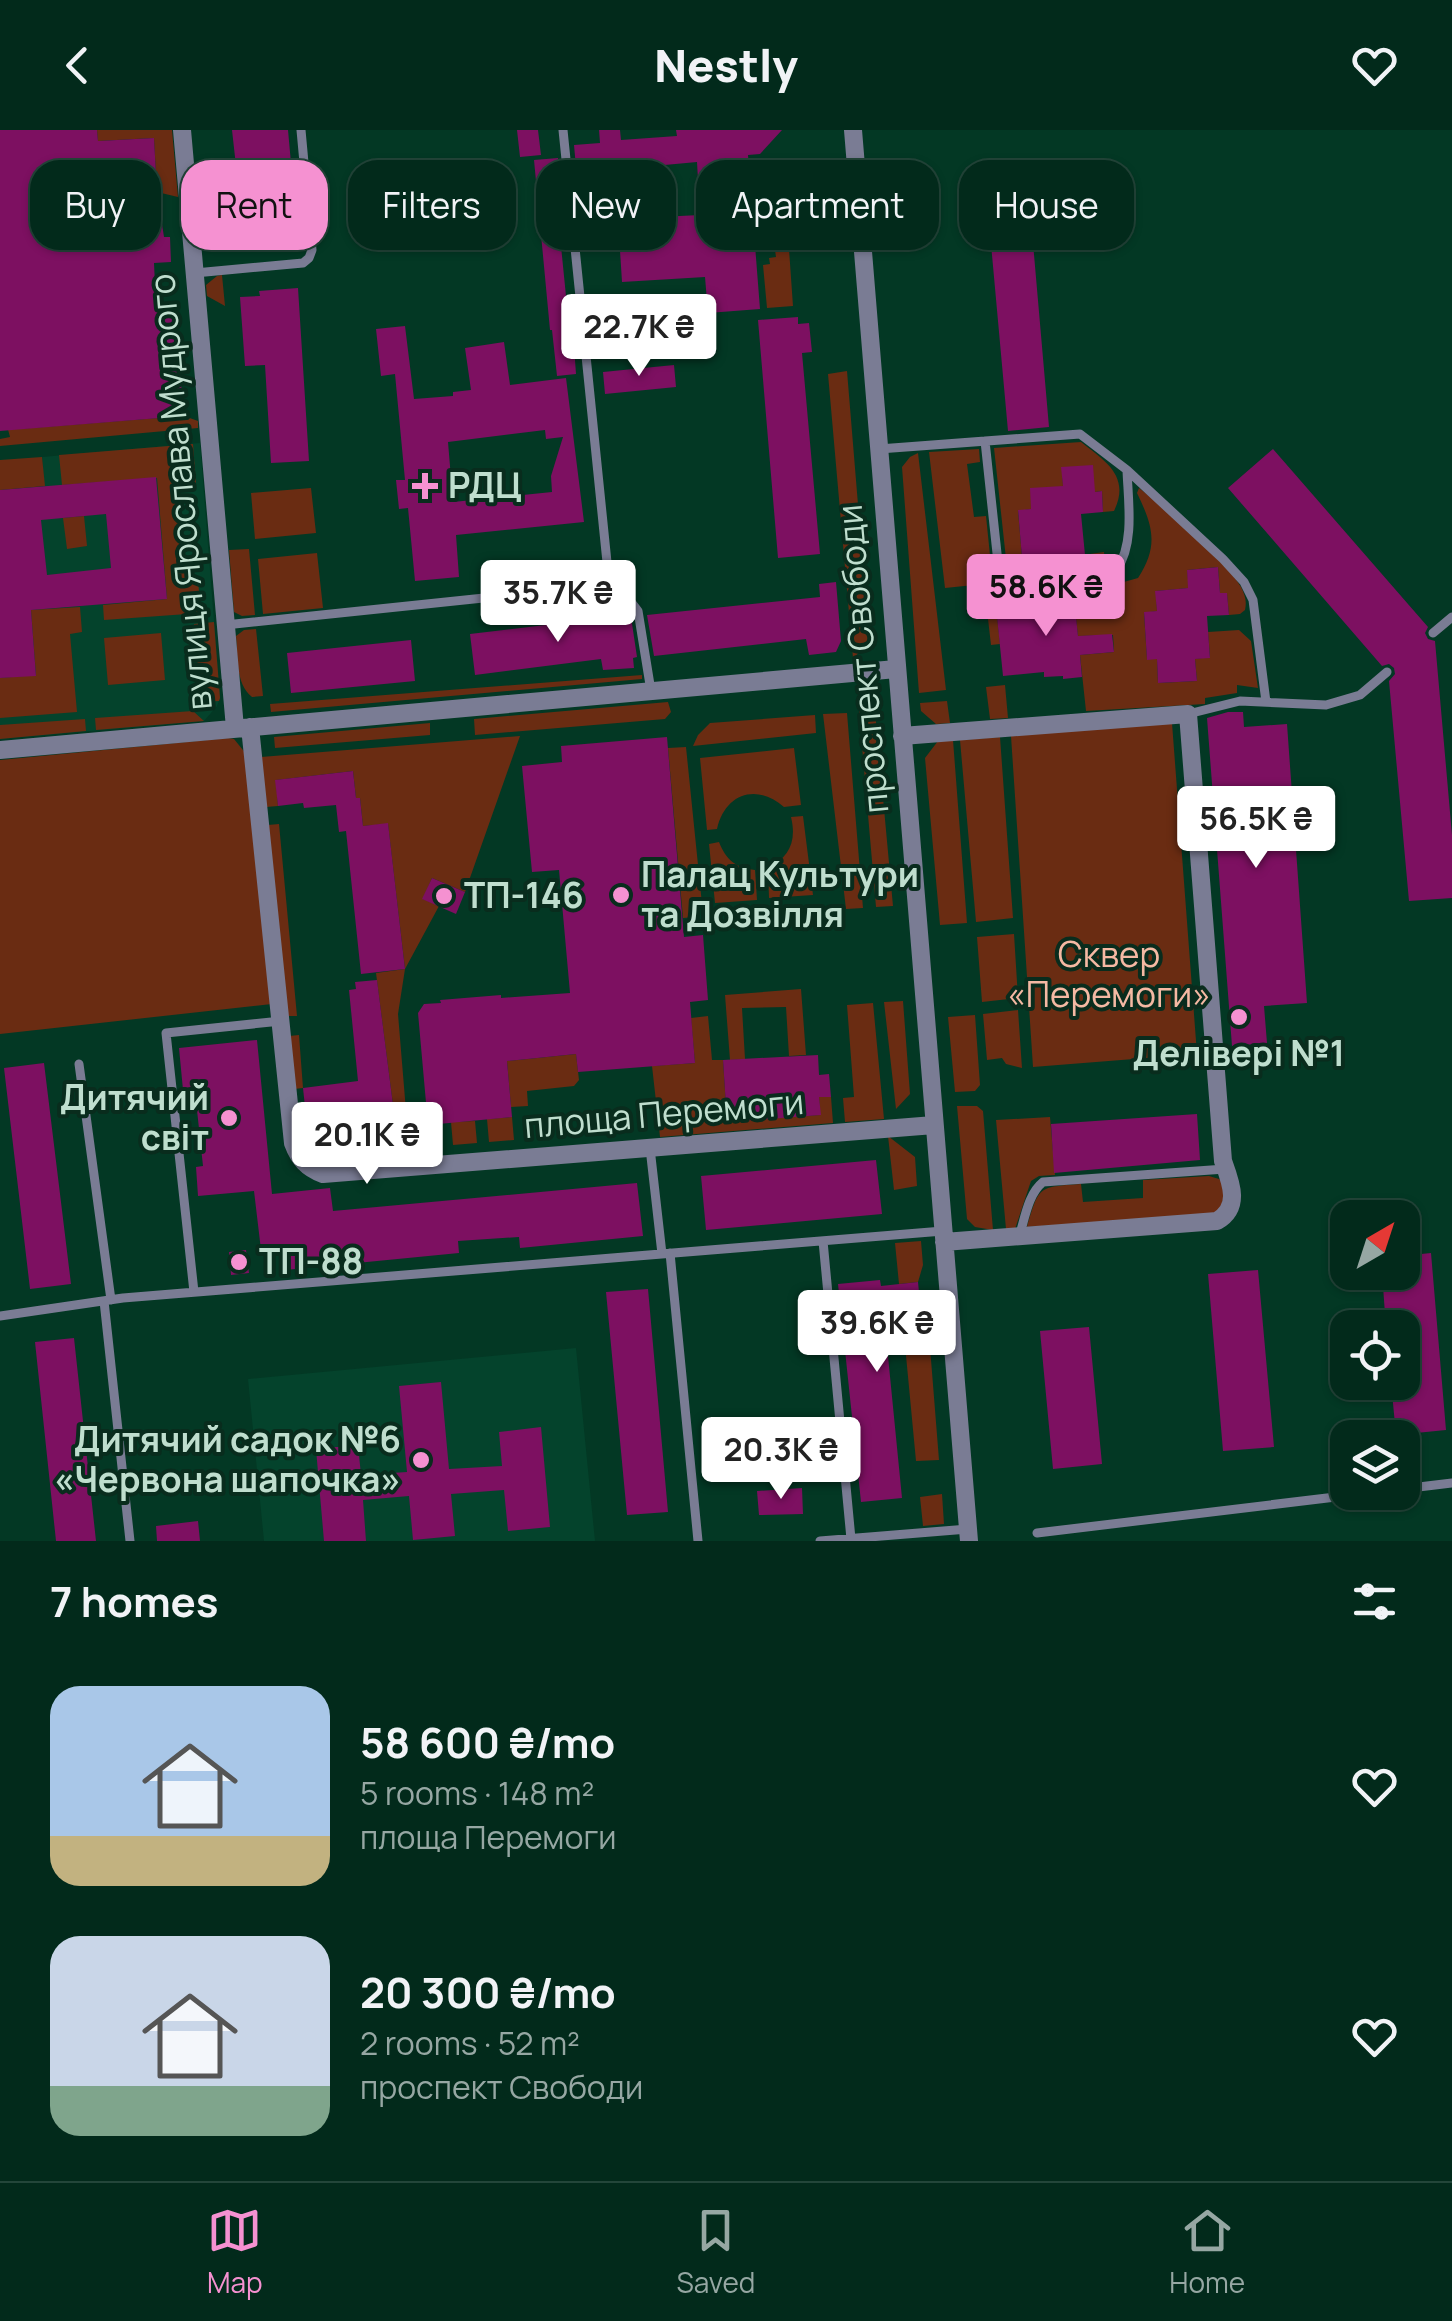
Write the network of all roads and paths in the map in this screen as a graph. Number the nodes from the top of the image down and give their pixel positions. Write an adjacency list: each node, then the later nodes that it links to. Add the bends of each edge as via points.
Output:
1 (182, 130): 5 (street, вулиця Ярослава Мудрого)
2 (301, 130): 5 (lane, via 309,258)
3 (563, 130): 9 (lane, via 608,572)
4 (853, 130): 7 (street, проспект Свободи)
5 (194, 273): 11 (street, вулиця Ярослава Мудрого)
6 (985, 441): 7 (lane); 8 (lane, via 1080,434); 8 (lane, via 1000,572 1020,593 1099,582 1118,568 1126,551)
7 (878, 449): 13 (street, проспект Свободи)
8 (1128, 470): 16 (lane, via 1244,582 1253,600)
9 (618, 584): 11 (lane); 15 (lane, via 638,611)
10 (1452, 617): 12 (lane)
11 (225, 625): 18 (street, вулиця Ярослава Мудрого)
12 (1433, 633)
13 (896, 669): 15 (street); 19 (street, проспект Свободи)
14 (1387, 672): 16 (lane, via 1360,694 1326,705)
15 (651, 690): 18 (street)
16 (1266, 702): 17 (lane)
17 (1188, 714): 19 (street); 25 (street)
18 (243, 728): 20 (street); 21 (street, площа Перемоги)
19 (902, 736): 23 (street, проспект Свободи)
20 (0, 750)
21 (281, 1020): 24 (street, площа Перемоги, via 293,1143 298,1157 324,1174); 30 (lane, via 166,1033)
22 (79, 1064): 31 (lane)
23 (934, 1125): 24 (street, площа Перемоги); 26 (street, проспект Свободи)
24 (650, 1148): 29 (lane)
25 (1226, 1169): 27 (lane, via 1043,1182); 27 (street, via 1232,1202 1216,1221)
26 (943, 1236): 27 (street); 28 (lane); 37 (street, проспект Свободи)
27 (1019, 1236)
28 (823, 1241): 29 (lane); 38 (lane)
29 (666, 1253): 30 (lane); 40 (lane)
30 (194, 1292): 31 (lane)
31 (108, 1300): 32 (lane); 39 (lane)
32 (0, 1316)
33 (1452, 1484): 34 (lane)
34 (1420, 1488)
35 (1330, 1498): 36 (lane)
36 (1037, 1533)
37 (968, 1535): 38 (lane)
38 (846, 1540): 41 (lane)
39 (130, 1541)
40 (698, 1541)
41 (820, 1541)

